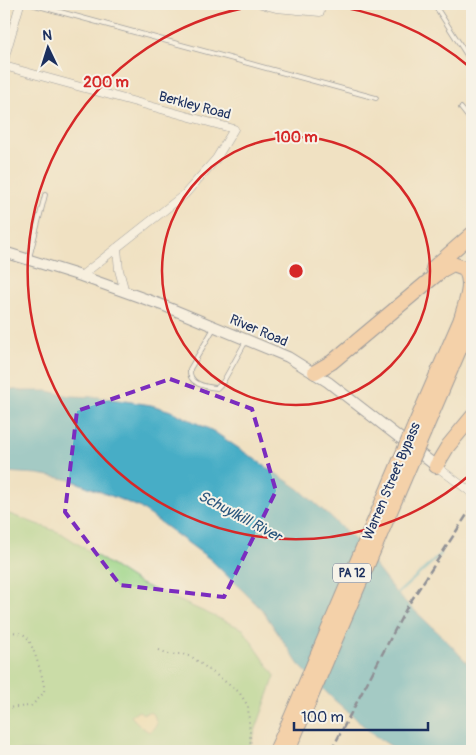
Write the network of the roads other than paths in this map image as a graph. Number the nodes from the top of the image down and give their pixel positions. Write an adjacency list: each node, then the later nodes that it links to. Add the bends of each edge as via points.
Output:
1 (20, 4): 6 (street)
2 (31, 4): 9 (lane)
3 (261, 4): 5 (street)
4 (434, 4): 7 (lane)
5 (320, 12)
6 (4, 60)
7 (472, 63)
8 (4, 66): 14 (street, Berkley Road, via 234,128 216,159 185,194)
9 (376, 98)
10 (461, 108): 11 (lane)
11 (472, 122)
12 (45, 195): 16 (lane)
13 (472, 234): 25 (highway, via 327,357)
14 (117, 248): 17 (street); 18 (street, via 118,270)
15 (4, 252): 16 (street, River Road)
16 (29, 260): 17 (street, River Road)
17 (81, 276): 18 (street, River Road)
18 (125, 292): 21 (street, River Road)
19 (472, 295): 20 (highway, Warren Street Bypass / PA 12)
20 (467, 320): 24 (highway, Warren Street Bypass / PA 12); 25 (highway, via 469,276 464,268 453,264 332,362); 27 (highway, Warren Street Bypass / PA 12)
21 (216, 326): 23 (street, River Road); 23 (lane, via 190,369 192,379 203,386 217,388 223,382)
22 (472, 328): 24 (highway)
23 (247, 339): 25 (street, River Road)
24 (461, 345): 27 (highway, Warren Street Bypass / PA 12)
25 (315, 372): 29 (street, River Road)
26 (472, 417): 29 (highway)
27 (419, 428): 31 (highway, Warren Street Bypass / PA 12, bridge)
28 (472, 428): 29 (highway)
29 (436, 466): 30 (street, River Road)
30 (472, 493)
31 (294, 724): 32 (highway, Warren Street Bypass / PA 12); 33 (highway, Warren Street Bypass / PA 12)
32 (276, 751)
33 (288, 751)

